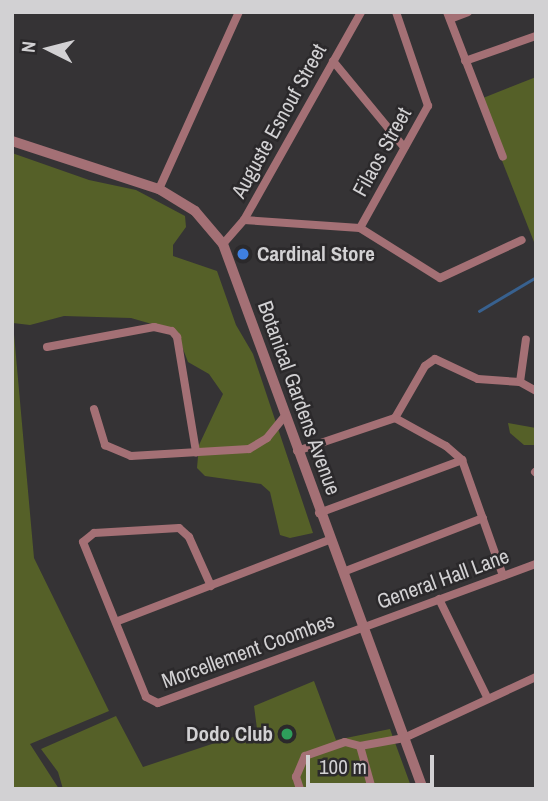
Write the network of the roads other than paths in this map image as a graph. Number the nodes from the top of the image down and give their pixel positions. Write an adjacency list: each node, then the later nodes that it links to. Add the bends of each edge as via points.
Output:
1 (239, 12): 12 (street)
2 (361, 12): 7 (street, Auguste Esnouf Street)
3 (396, 12): 10 (street, Filaos Street, via 428,98)
4 (468, 12): 5 (street)
5 (448, 16): 8 (street)
6 (536, 36): 8 (street)
7 (333, 61): 10 (street); 13 (street, Auguste Esnouf Street)
8 (465, 61): 11 (street)
9 (12, 141): 12 (street, Botanical Gardens Avenue)
10 (404, 148): 14 (street, Filaos Street)
11 (503, 157)
12 (159, 189): 16 (street, Botanical Gardens Avenue, via 195,211)
13 (244, 220): 14 (street); 16 (street, Auguste Esnouf Street)
14 (360, 228): 15 (street, via 440,278)
15 (522, 240)
16 (223, 244): 22 (street, Botanical Gardens Avenue)
17 (526, 339): 19 (street)
18 (47, 347): 25 (street, via 154,327 172,331 177,337)
19 (520, 382): 20 (street); 23 (street, via 478,379 435,359 425,366)
20 (536, 391)
21 (94, 409): 25 (street, via 105,445 116,452)
22 (285, 416): 24 (street, Botanical Gardens Avenue); 25 (street, via 258,445)
23 (395, 418): 24 (street); 26 (street)
24 (297, 451): 27 (street, Botanical Gardens Avenue)
25 (196, 452)
26 (463, 460): 27 (street); 28 (street)
27 (319, 513): 29 (street, Botanical Gardens Avenue)
28 (483, 518): 31 (street); 32 (street)
29 (329, 540): 31 (street, Botanical Gardens Avenue); 33 (street)
30 (536, 564): 32 (street, General Hall Lane)
31 (343, 572): 36 (street, Botanical Gardens Avenue)
32 (503, 576): 34 (street, General Hall Lane)
33 (211, 586): 35 (street); 35 (street, Morcellement Coombes, via 189,537 179,528 94,533 83,548)
34 (439, 599): 36 (street, General Hall Lane); 38 (street)
35 (118, 621): 36 (street, Morcellement Coombes, via 146,697 158,702)
36 (363, 628): 39 (street, Botanical Gardens Avenue)
37 (536, 677): 38 (street)
38 (488, 699): 39 (street)
39 (404, 738): 40 (street); 43 (street, Botanical Gardens Avenue)
40 (360, 746): 41 (street, via 345,742 305,756 296,777); 42 (street)
41 (300, 789)
42 (372, 789)
43 (423, 789)

